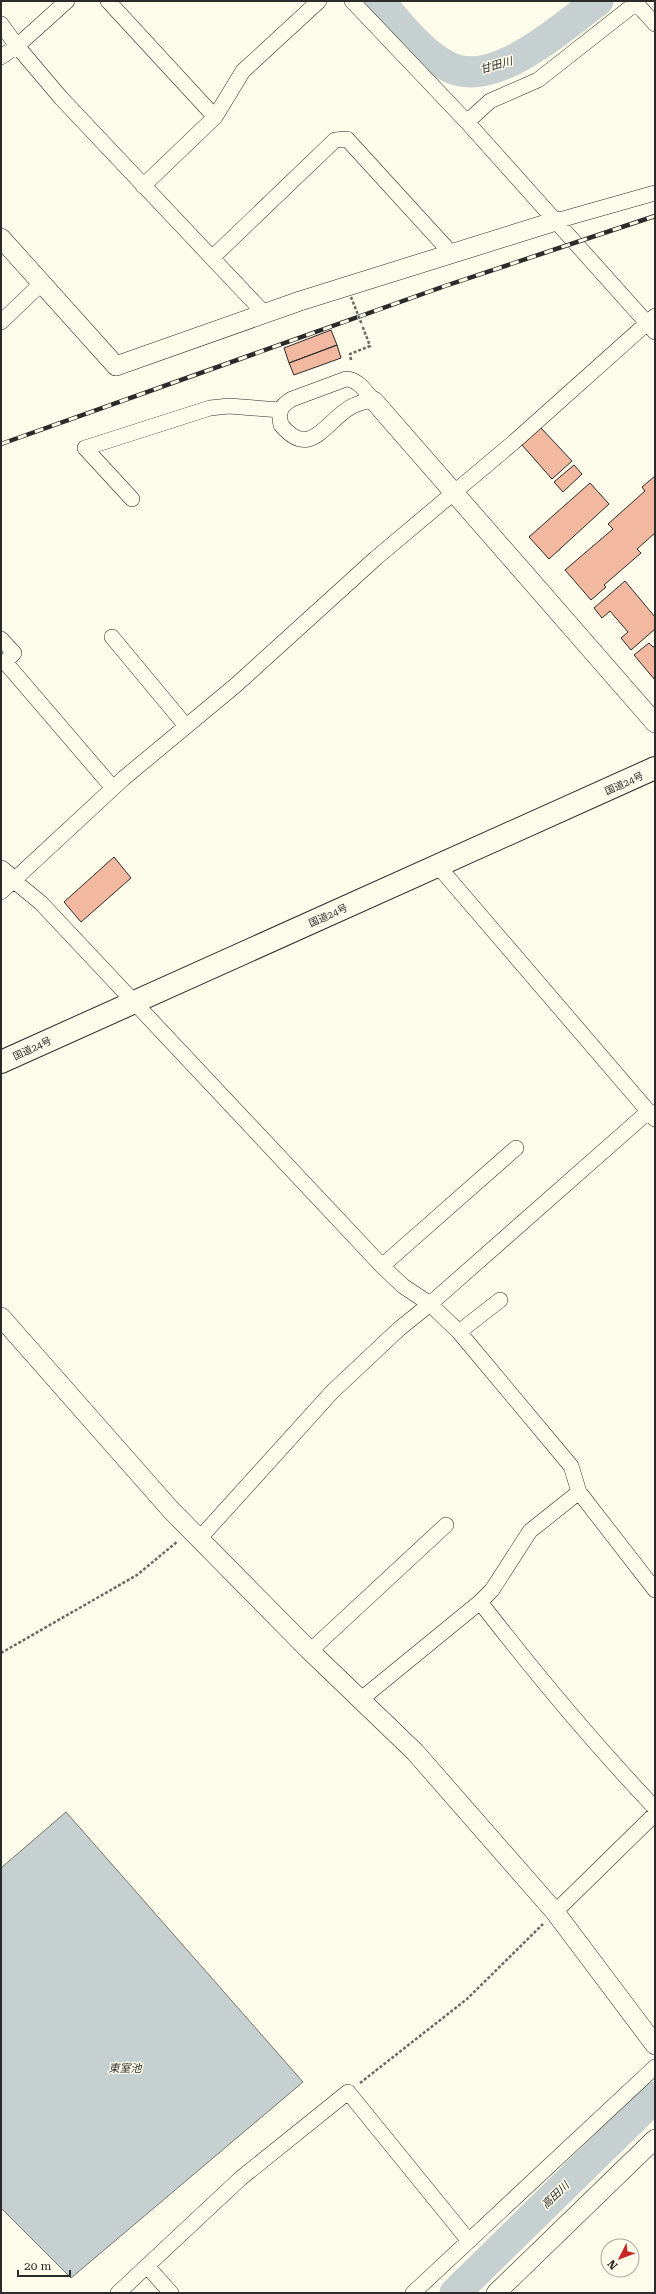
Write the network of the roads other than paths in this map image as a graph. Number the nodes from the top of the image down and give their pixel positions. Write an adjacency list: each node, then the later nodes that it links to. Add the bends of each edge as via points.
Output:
1 (67, 1): 7 (street)
2 (108, 1): 9 (street)
3 (319, 1): 9 (street, via 243,71)
4 (352, 1): 10 (street)
5 (1, 24): 7 (street)
6 (655, 24): 10 (street, via 636,3 538,80 490,101)
7 (17, 46): 8 (street); 11 (street, via 61,98)
8 (1, 57)
9 (215, 117): 11 (street)
10 (467, 122): 13 (street)
11 (143, 186): 16 (street)
12 (655, 193): 13 (street)
13 (556, 222): 15 (street); 20 (street)
14 (1, 238): 17 (street)
15 (452, 254): 16 (street, via 347,140 335,140); 18 (street)
16 (212, 257): 18 (street)
17 (42, 283): 18 (street, via 116,366); 19 (street)
18 (265, 314)
19 (1, 322)
20 (652, 324): 23 (street)
21 (374, 401): 22 (street, via 352,379 346,379 292,399); 22 (street, via 363,400 351,405 314,438 306,441 298,440 281,425); 23 (street)
22 (280, 410): 24 (street, via 229,406 210,408 85,448)
23 (455, 492): 27 (street); 28 (street, via 376,558 236,685)
24 (132, 499)
25 (112, 637): 28 (street)
26 (1, 639): 30 (street, via 14,653 5,662)
27 (655, 723)
28 (186, 726): 30 (street)
29 (655, 768): 31 (highway, 国道24号)
30 (113, 788): 32 (street)
31 (438, 866): 33 (highway, 国道24号); 35 (street)
32 (5, 881): 33 (street, via 41,903)
33 (132, 1002): 34 (highway, 国道24号); 37 (street)
34 (1, 1062)
35 (652, 1115): 39 (street)
36 (516, 1148): 37 (street)
37 (382, 1266): 39 (street, via 404,1286)
38 (500, 1300): 41 (street)
39 (430, 1304): 41 (street); 44 (street, via 398,1329 332,1392)
40 (1, 1317): 44 (street)
41 (459, 1332): 42 (street, via 571,1466)
42 (579, 1492): 45 (street); 46 (street, via 530,1531 492,1590)
43 (446, 1525): 47 (street)
44 (194, 1534): 47 (street)
45 (655, 1590)
46 (480, 1602): 48 (street); 49 (street, via 621,1773)
47 (310, 1651): 48 (street)
48 (360, 1700): 51 (street, via 415,1752)
49 (655, 1808)
50 (655, 1814): 51 (street)
51 (555, 1912): 52 (street)
52 (655, 2045)
53 (655, 2067): 55 (street)
54 (655, 2139): 57 (street)
55 (469, 2241): 56 (street, via 348,2092 241,2178); 60 (street)
56 (147, 2266): 58 (street); 59 (street)
57 (503, 2291)
58 (118, 2293)
59 (171, 2293)
60 (413, 2293)

